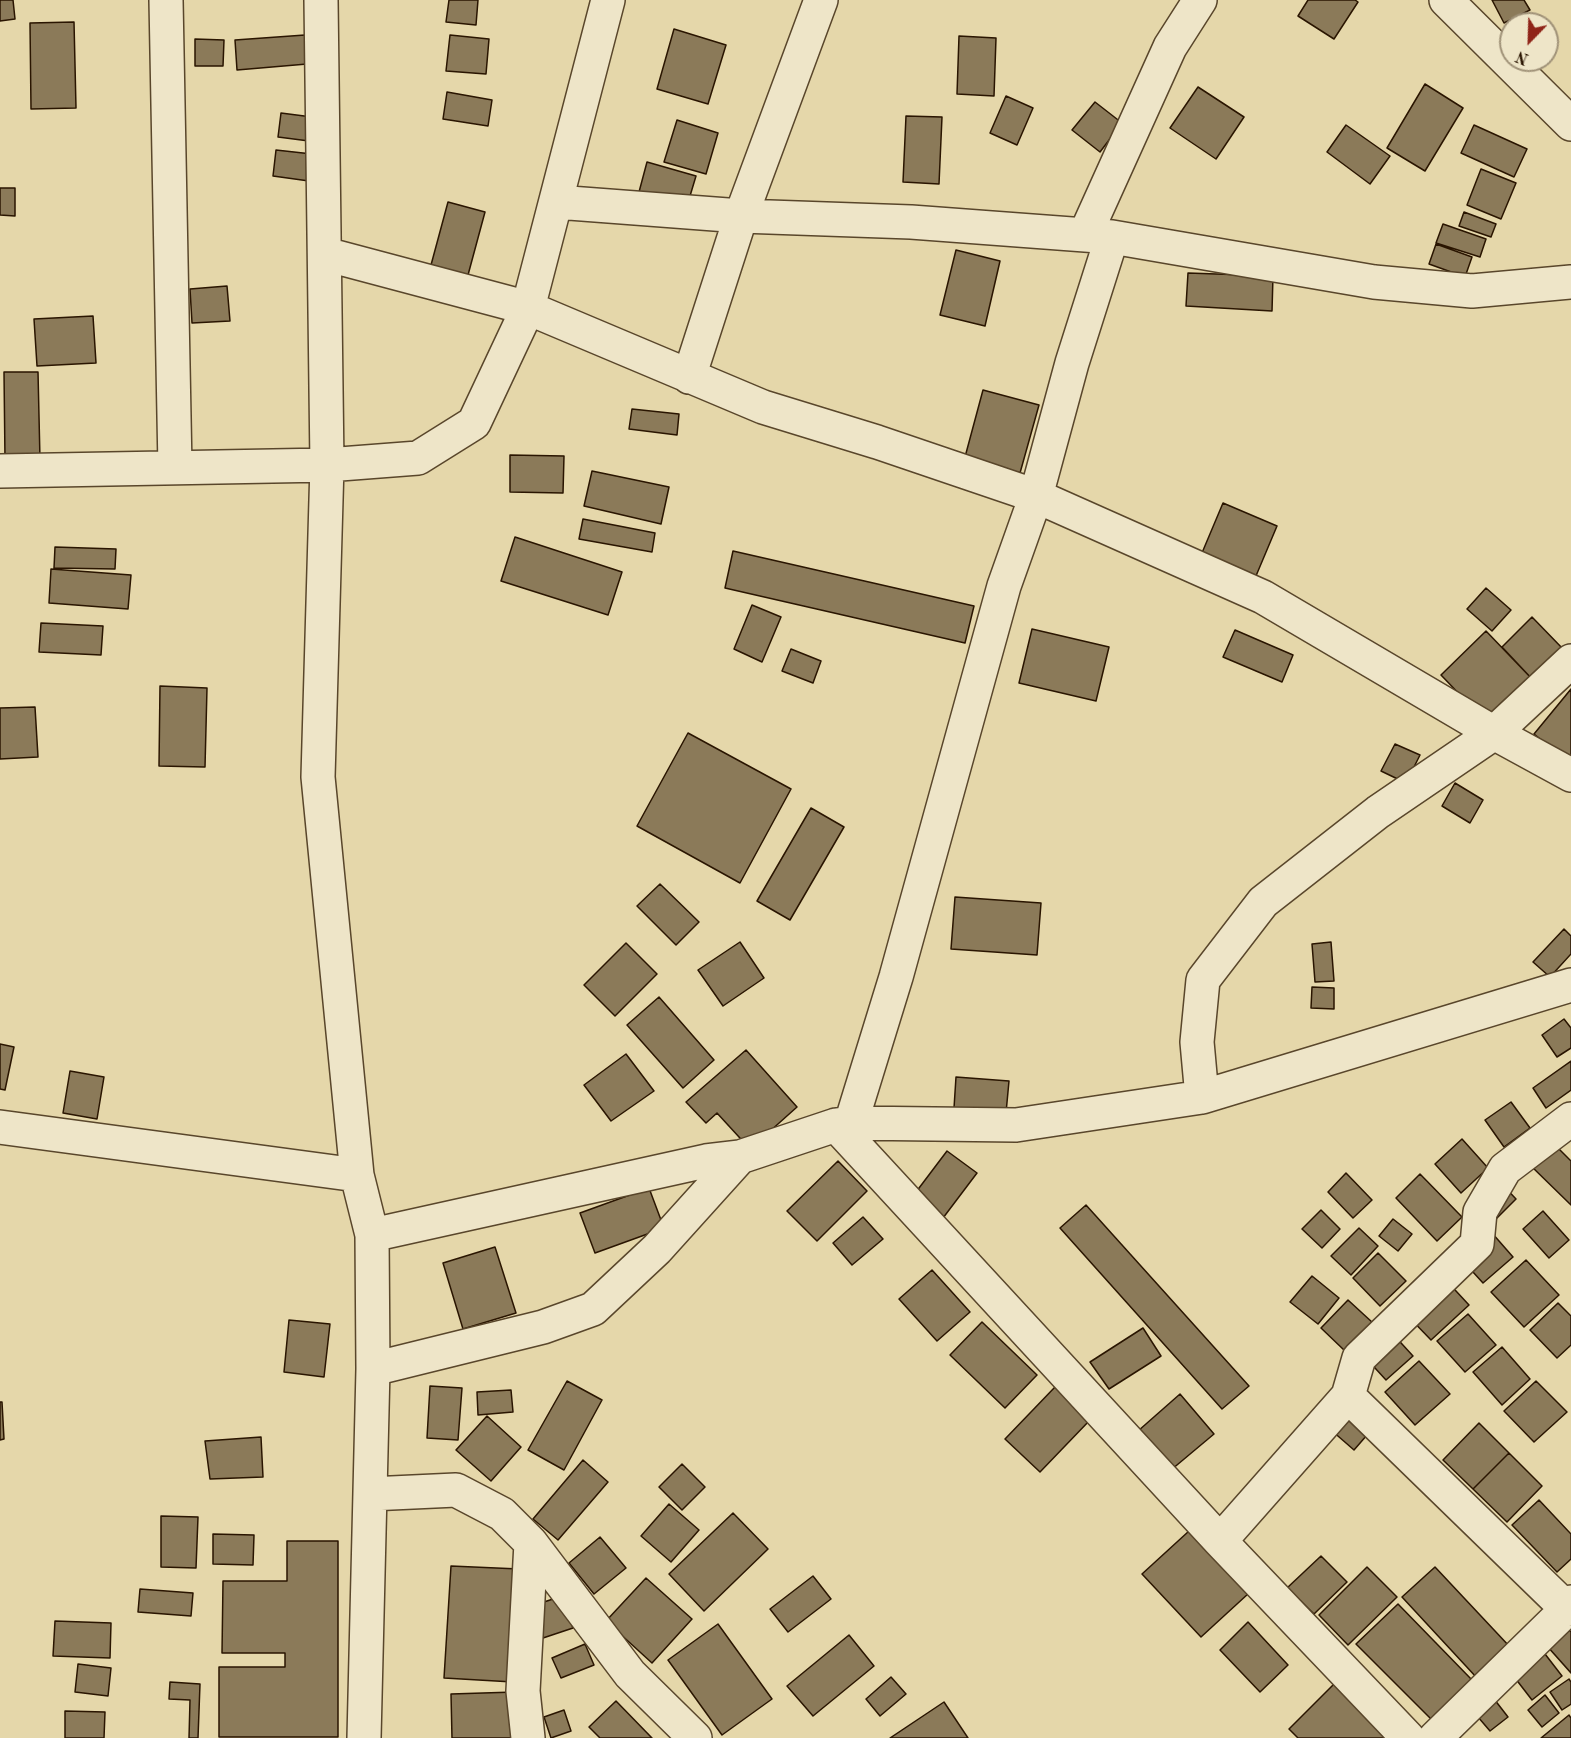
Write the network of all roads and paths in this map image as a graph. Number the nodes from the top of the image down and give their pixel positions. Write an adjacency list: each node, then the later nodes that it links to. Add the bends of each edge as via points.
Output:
1 (166, 0): 16 (street)
2 (321, 0): 11 (street)
3 (608, 0): 8 (street)
4 (821, 0): 9 (street)
5 (1200, 0): 10 (street, via 1170,47)
6 (1446, 0): 7 (street)
7 (1571, 124)
8 (556, 202): 9 (street); 13 (street)
9 (741, 216): 10 (street, via 911,222); 14 (street)
10 (1098, 236): 12 (street, via 1374,282 1472,291); 18 (street, via 1072,363)
11 (325, 254): 13 (street); 15 (street)
12 (1571, 282)
13 (528, 308): 14 (street); 15 (street, via 474,423 418,459)
14 (689, 377): 18 (street, via 763,407)
15 (327, 465): 16 (street); 28 (street, via 318,777)
16 (175, 468): 17 (street)
17 (0, 471)
18 (1036, 496): 20 (street, via 1263,597); 25 (street, via 1004,586 896,977)
19 (1571, 661): 20 (street)
20 (1494, 733): 21 (street); 23 (street, via 1378,812 1263,902 1203,980 1197,1042)
21 (1571, 775)
22 (1571, 985): 23 (street)
23 (1202, 1097): 25 (street, via 1016,1125)
24 (1571, 1119): 31 (street, via 1505,1169 1480,1212 1477,1244 1359,1358)
25 (843, 1124): 27 (street); 33 (street)
26 (0, 1127): 28 (street)
27 (740, 1157): 29 (street, via 706,1161); 30 (street, via 657,1249 593,1309 543,1327)
28 (357, 1175): 29 (street)
29 (372, 1235): 30 (street)
30 (373, 1369): 32 (street)
31 (1348, 1396): 33 (street); 35 (street)
32 (370, 1494): 34 (street, via 456,1490 502,1514); 36 (street)
33 (1220, 1541): 39 (street)
34 (531, 1543): 37 (street, via 523,1691); 38 (street, via 630,1674)
35 (1569, 1606): 40 (street)
36 (364, 1738)
37 (528, 1738)
38 (695, 1738)
39 (1408, 1738)
40 (1435, 1738)

